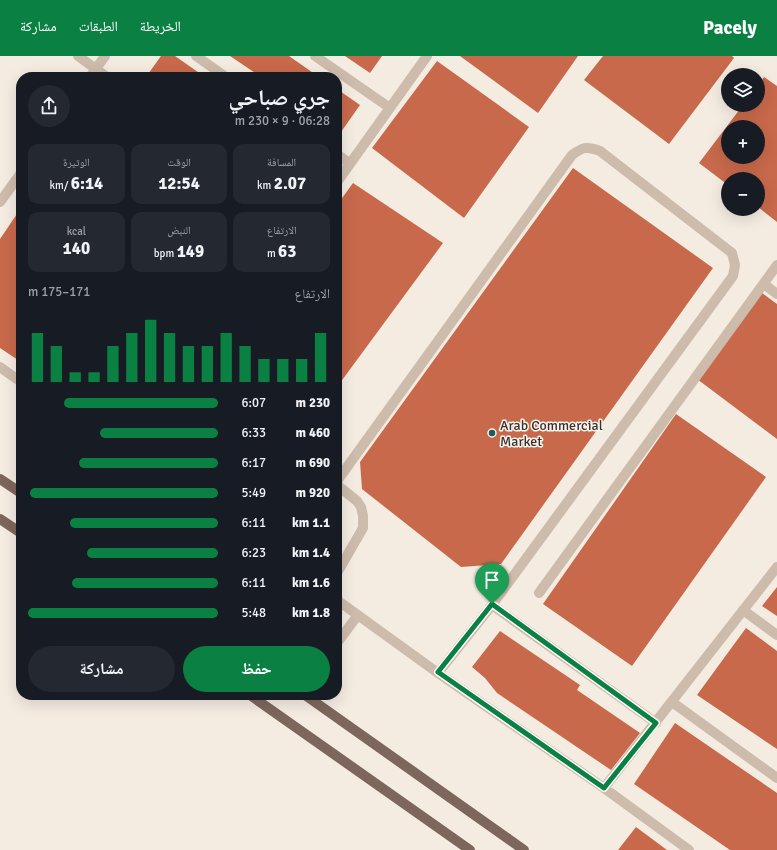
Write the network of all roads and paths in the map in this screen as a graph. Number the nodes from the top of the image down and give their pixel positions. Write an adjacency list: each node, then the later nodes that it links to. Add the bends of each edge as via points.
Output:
1 (78, 56): 6 (lane)
2 (105, 56): 7 (lane)
3 (196, 56): 8 (lane)
4 (314, 56): 9 (lane)
5 (427, 56): 11 (lane)
6 (92, 72)
7 (94, 72)
8 (219, 72)
9 (337, 72)
10 (342, 75): 11 (lane)
11 (390, 108): 13 (lane)
12 (342, 158): 13 (lane)
13 (350, 164): 14 (lane)
14 (342, 175)
15 (16, 180): 16 (lane)
16 (0, 202)
17 (777, 265): 18 (lane)
18 (764, 284): 19 (lane); 30 (lane)
19 (777, 294)
20 (0, 367): 21 (lane)
21 (16, 378)
22 (342, 474): 32 (lane, via 572,155 581,148 600,151 732,253 736,265 733,276)
23 (0, 479): 24 (main road)
24 (16, 490)
25 (342, 490): 28 (lane, via 357,501 363,516 363,528)
26 (0, 519): 27 (main road)
27 (16, 530)
28 (342, 564)
29 (777, 567): 33 (lane)
30 (539, 594)
31 (342, 604): 34 (lane)
32 (492, 604): 37 (lane); 41 (lane)
33 (744, 610): 35 (lane); 40 (lane)
34 (358, 615): 36 (lane); 37 (lane)
35 (777, 635)
36 (342, 636)
37 (438, 672): 43 (lane)
38 (257, 700): 44 (main road)
39 (312, 700): 45 (main road)
40 (672, 702): 41 (lane); 42 (lane)
41 (656, 723): 43 (lane)
42 (777, 778)
43 (604, 788): 46 (lane)
44 (470, 850)
45 (524, 850)
46 (689, 850)

